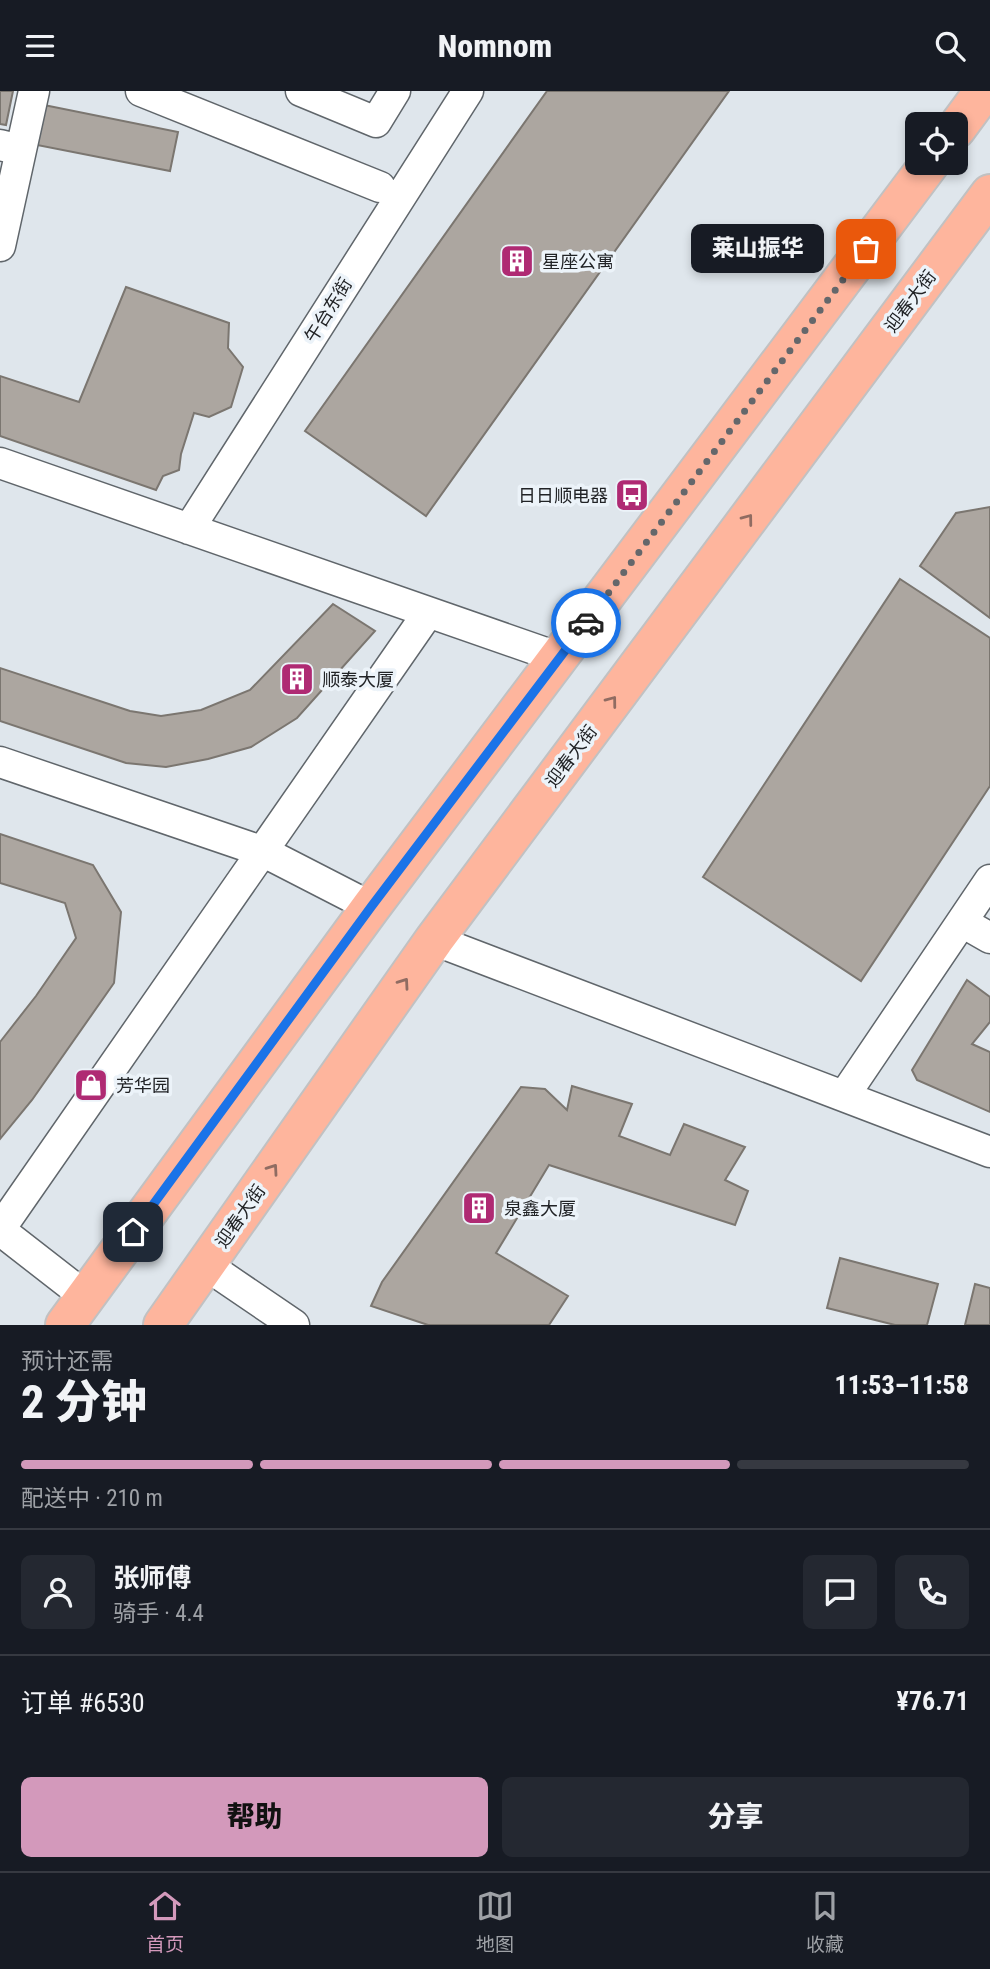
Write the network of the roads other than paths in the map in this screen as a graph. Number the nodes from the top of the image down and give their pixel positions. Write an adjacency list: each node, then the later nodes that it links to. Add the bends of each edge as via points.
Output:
1 (34, 91): 8 (street)
2 (141, 91): 10 (street)
3 (301, 91): 4 (street, via 376,122)
4 (395, 91)
5 (468, 91): 14 (street, 午台东街)
6 (984, 91): 7 (main road)
7 (968, 113)
8 (10, 147): 12 (street)
9 (921, 175): 16 (main road)
10 (380, 187)
11 (990, 194): 23 (main road, 迎春大街, one-way to 11)
12 (0, 246)
13 (0, 463): 14 (street)
14 (189, 529): 15 (street)
15 (428, 613): 16 (street); 18 (street)
16 (559, 658): 20 (main road)
17 (0, 762): 18 (street)
18 (264, 852): 20 (street); 26 (street)
19 (990, 880): 21 (street)
20 (371, 907): 28 (main road)
21 (962, 922): 22 (street); 24 (street)
22 (990, 938)
23 (434, 940): 24 (street); 27 (main road, 迎春大街, one-way to 23)
24 (844, 1096): 25 (street)
25 (990, 1152)
26 (0, 1229): 28 (street)
27 (206, 1265): 29 (main road, 迎春大街); 30 (street)
28 (76, 1311)
29 (163, 1325)
30 (294, 1325)

